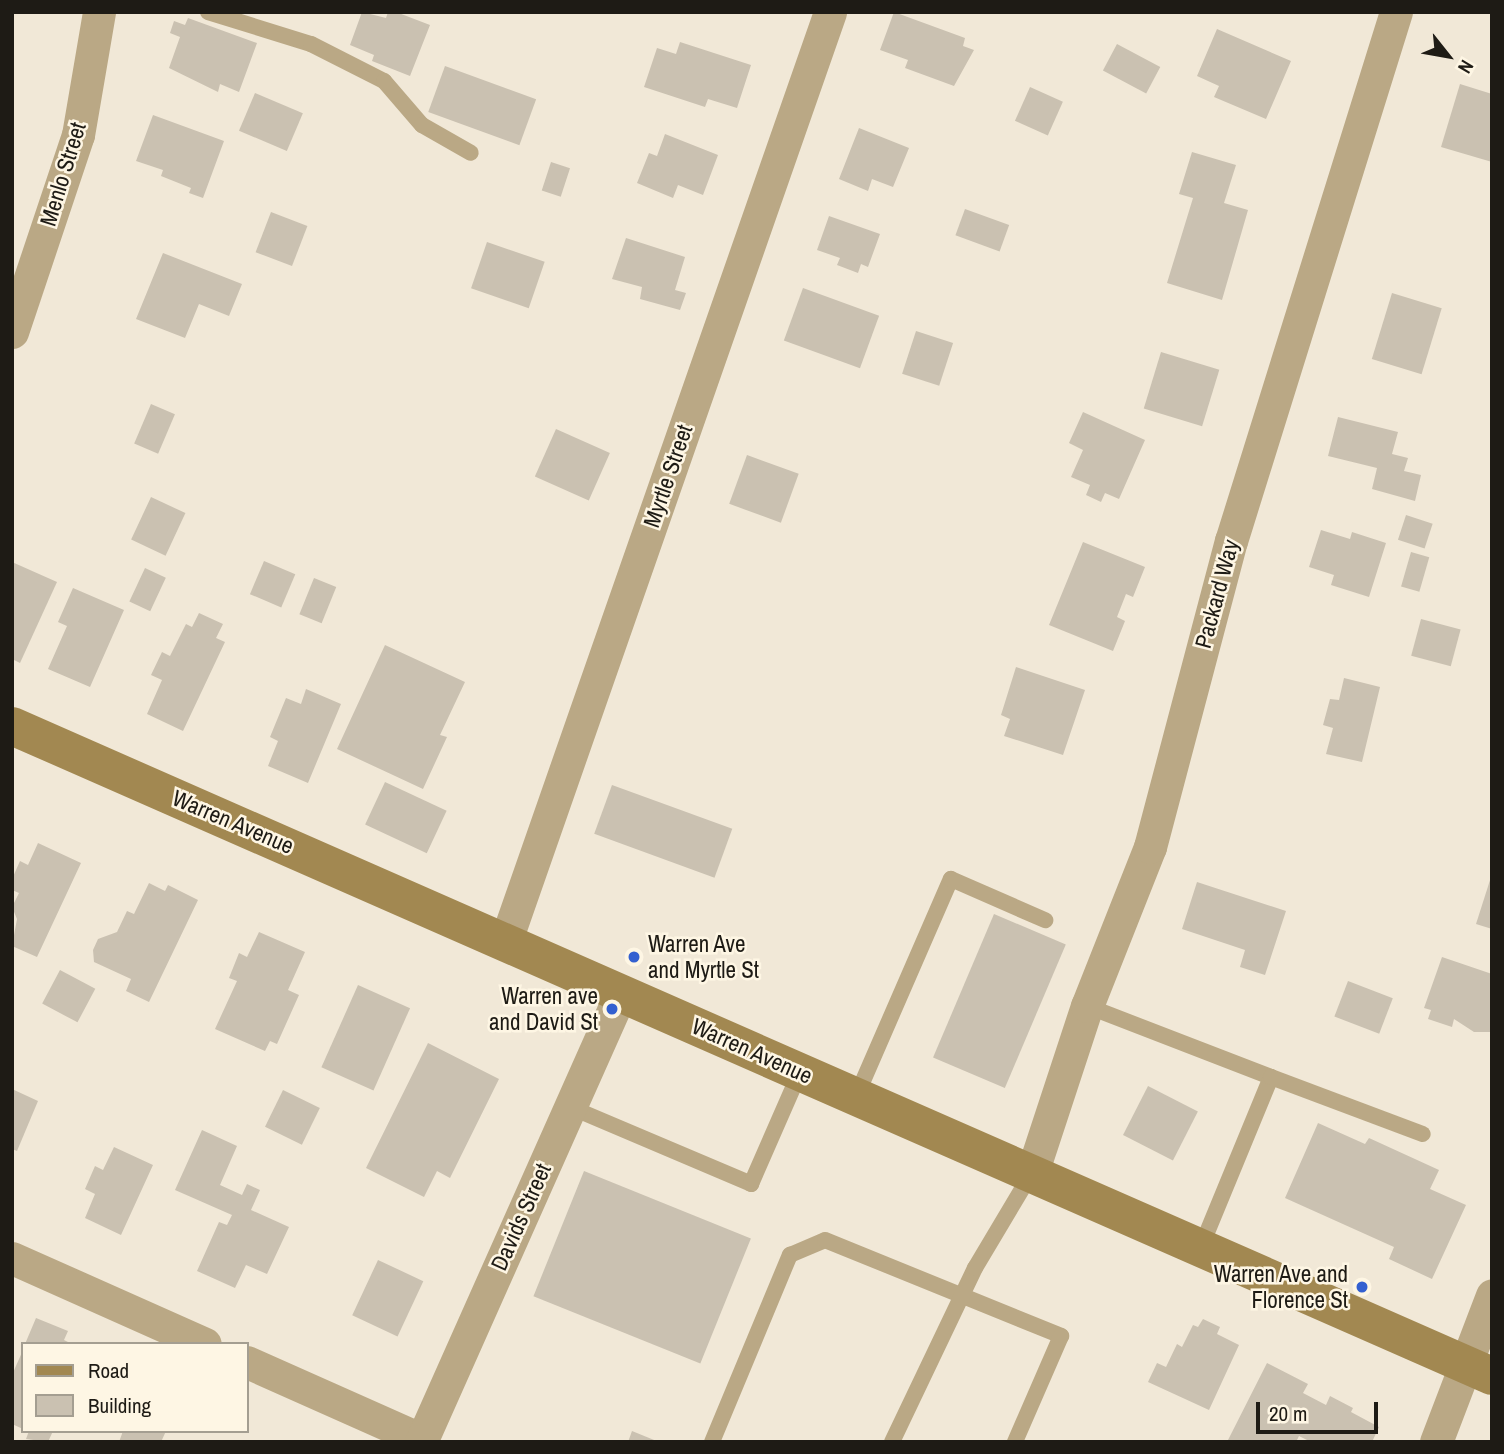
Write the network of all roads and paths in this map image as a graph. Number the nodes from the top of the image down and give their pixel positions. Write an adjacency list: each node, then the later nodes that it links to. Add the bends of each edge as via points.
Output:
1 (100, 12): 6 (street, Menlo Street, via 78,135)
2 (208, 12): 5 (lane, via 311,44 384,81 422,125)
3 (830, 12): 9 (street, Myrtle Street)
4 (1396, 12): 11 (street, Packard Way, via 1231,541 1150,847)
5 (471, 153)
6 (12, 332)
7 (12, 726): 9 (main road, Warren Avenue)
8 (1045, 920): 14 (lane, via 951,879)
9 (506, 940): 10 (main road, Warren Avenue)
10 (621, 993): 12 (main road, Warren Avenue); 15 (street, Davids Street)
11 (1087, 1006): 13 (lane); 17 (street, Packard Way)
12 (800, 1072): 14 (main road, Warren Avenue); 15 (lane, via 751,1184)
13 (1271, 1077): 16 (lane); 18 (lane)
14 (856, 1097): 17 (main road, Warren Avenue)
15 (570, 1107): 25 (street, Davids Street)
16 (1423, 1134)
17 (1032, 1172): 18 (main road, Warren Avenue); 21 (lane)
18 (1201, 1247): 24 (main road, Warren Avenue)
19 (12, 1258): 22 (street)
20 (1492, 1295): 24 (street)
21 (963, 1296): 26 (lane, via 825,1240 790,1255); 27 (lane); 28 (lane, via 1061,1336)
22 (201, 1342)
23 (248, 1362): 25 (street)
24 (1479, 1371): 29 (street)
25 (422, 1441)
26 (712, 1442)
27 (892, 1442)
28 (1015, 1442)
29 (1436, 1442)

